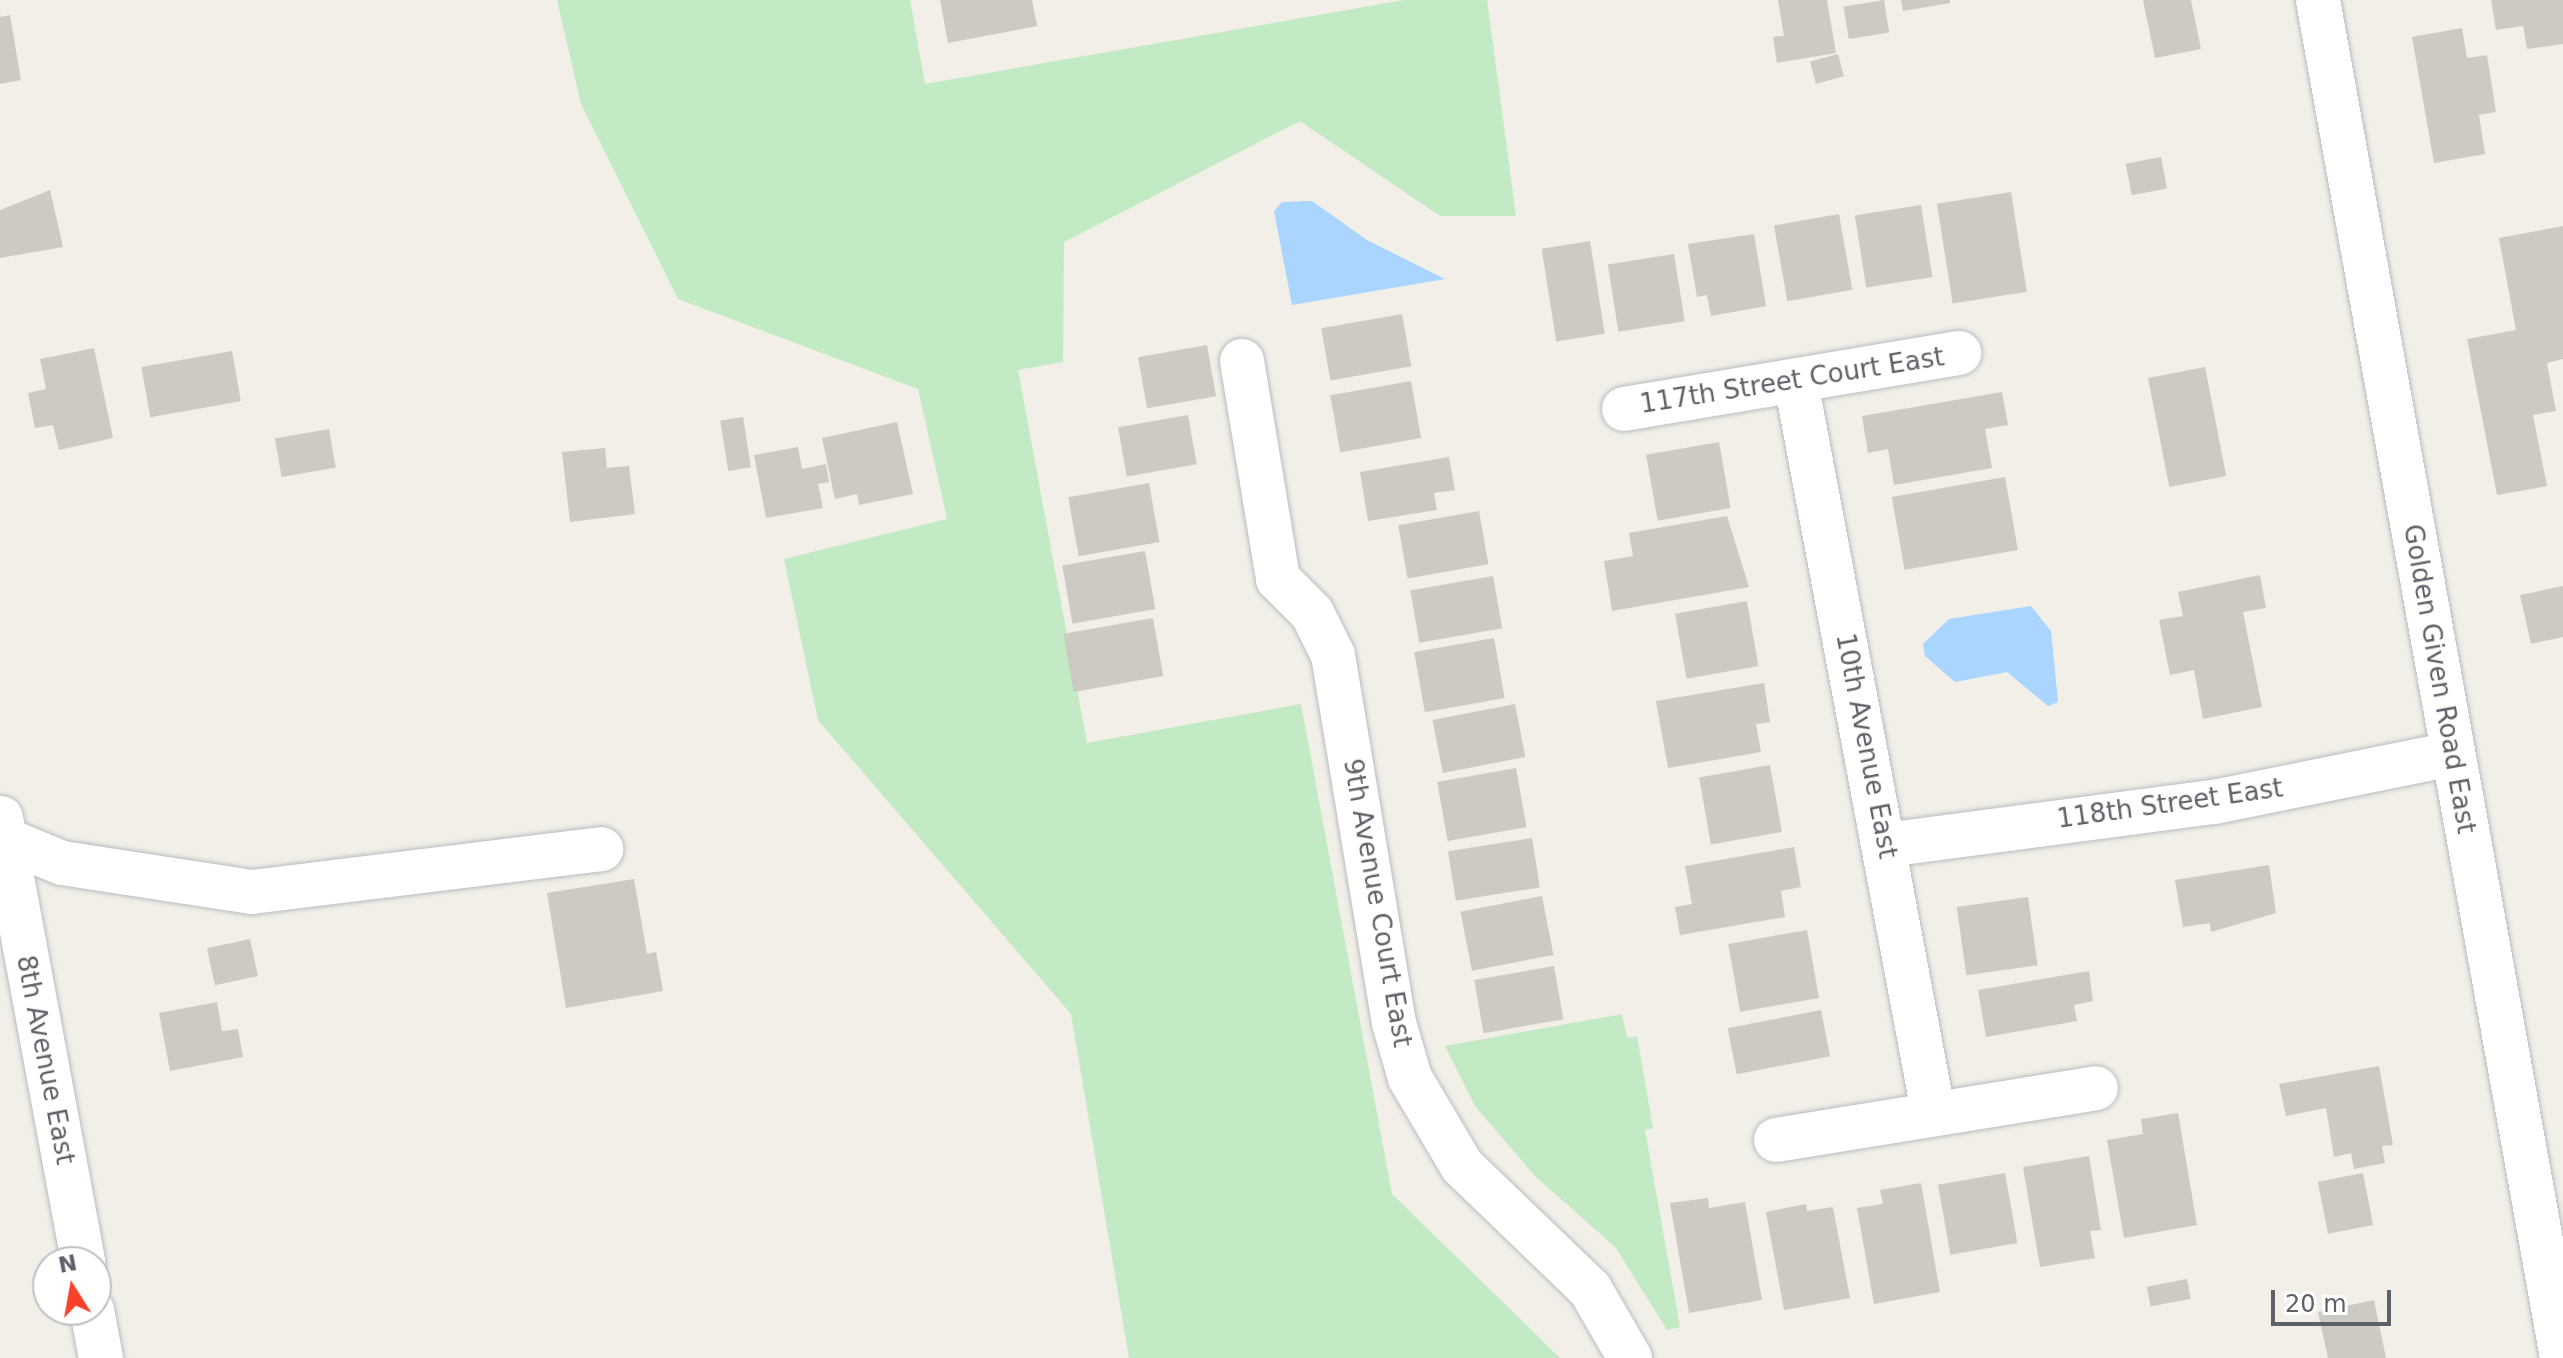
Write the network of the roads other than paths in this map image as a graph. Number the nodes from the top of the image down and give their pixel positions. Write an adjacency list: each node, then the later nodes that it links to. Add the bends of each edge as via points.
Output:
1 (2318, 0): 6 (street, Golden Given Road East)
2 (1959, 353): 4 (street, 117th Street Court East)
3 (1242, 361): 16 (street, 9th Avenue Court East, via 1278,579 1312,613 1333,655 1394,1023 1428,1119 1462,1166 1590,1289)
4 (1796, 382): 5 (street, 117th Street Court East); 8 (street, 10th Avenue East)
5 (1624, 409)
6 (2453, 754): 8 (street, 118th Street East, via 2214,802); 17 (street, Golden Given Road East)
7 (2, 825): 9 (street, via 62,863 252,892); 13 (street, 8th Avenue East)
8 (1886, 845): 11 (street, 10th Avenue East)
9 (601, 849)
10 (2096, 1088): 11 (street)
11 (1933, 1111): 12 (street)
12 (1776, 1140)
13 (80, 1246)
14 (95, 1326): 15 (street)
15 (101, 1358)
16 (1630, 1358)
17 (2562, 1358)

